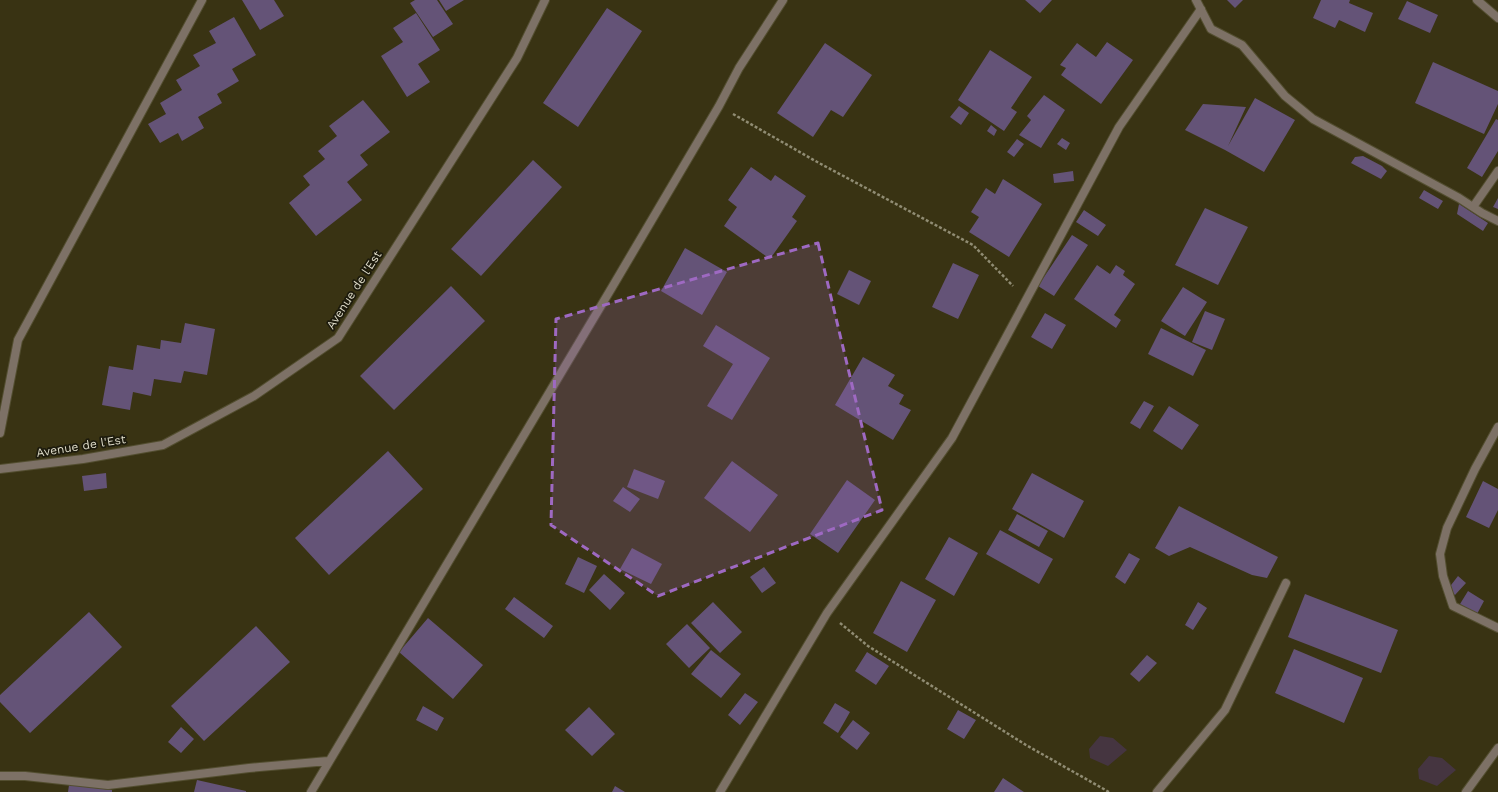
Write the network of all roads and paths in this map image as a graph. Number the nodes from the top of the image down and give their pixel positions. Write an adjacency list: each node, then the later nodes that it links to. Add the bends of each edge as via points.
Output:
1 (202, 0): 14 (street, via 18,340)
2 (545, 0): 15 (street, Avenue de l'Est, via 517,58 338,338 254,396 163,445 83,459)
3 (783, 0): 8 (street, via 739,68)
4 (1196, 0): 6 (street)
5 (1477, 0): 7 (street)
6 (1201, 9): 10 (street, via 1211,29 1242,45 1285,96 1313,119); 12 (street, via 1119,127)
7 (1498, 18)
8 (719, 106): 12 (path, via 826,167 973,244); 20 (street)
9 (1498, 171): 10 (street)
10 (1473, 207): 11 (street)
11 (1498, 221)
12 (1027, 300): 17 (street, via 952,438)
13 (1498, 427): 18 (street, via 1447,528 1440,554 1443,576 1453,606)
14 (0, 434)
15 (0, 469)
16 (1286, 583): 25 (street, via 1225,710)
17 (827, 613): 23 (street); 24 (path, via 868,646 1026,745)
18 (1498, 628)
19 (1498, 748): 26 (street)
20 (328, 761): 21 (street, via 108,785 25,776); 22 (street)
21 (0, 776)
22 (311, 792)
23 (720, 792)
24 (1109, 792)
25 (1157, 792)
26 (1466, 792)

